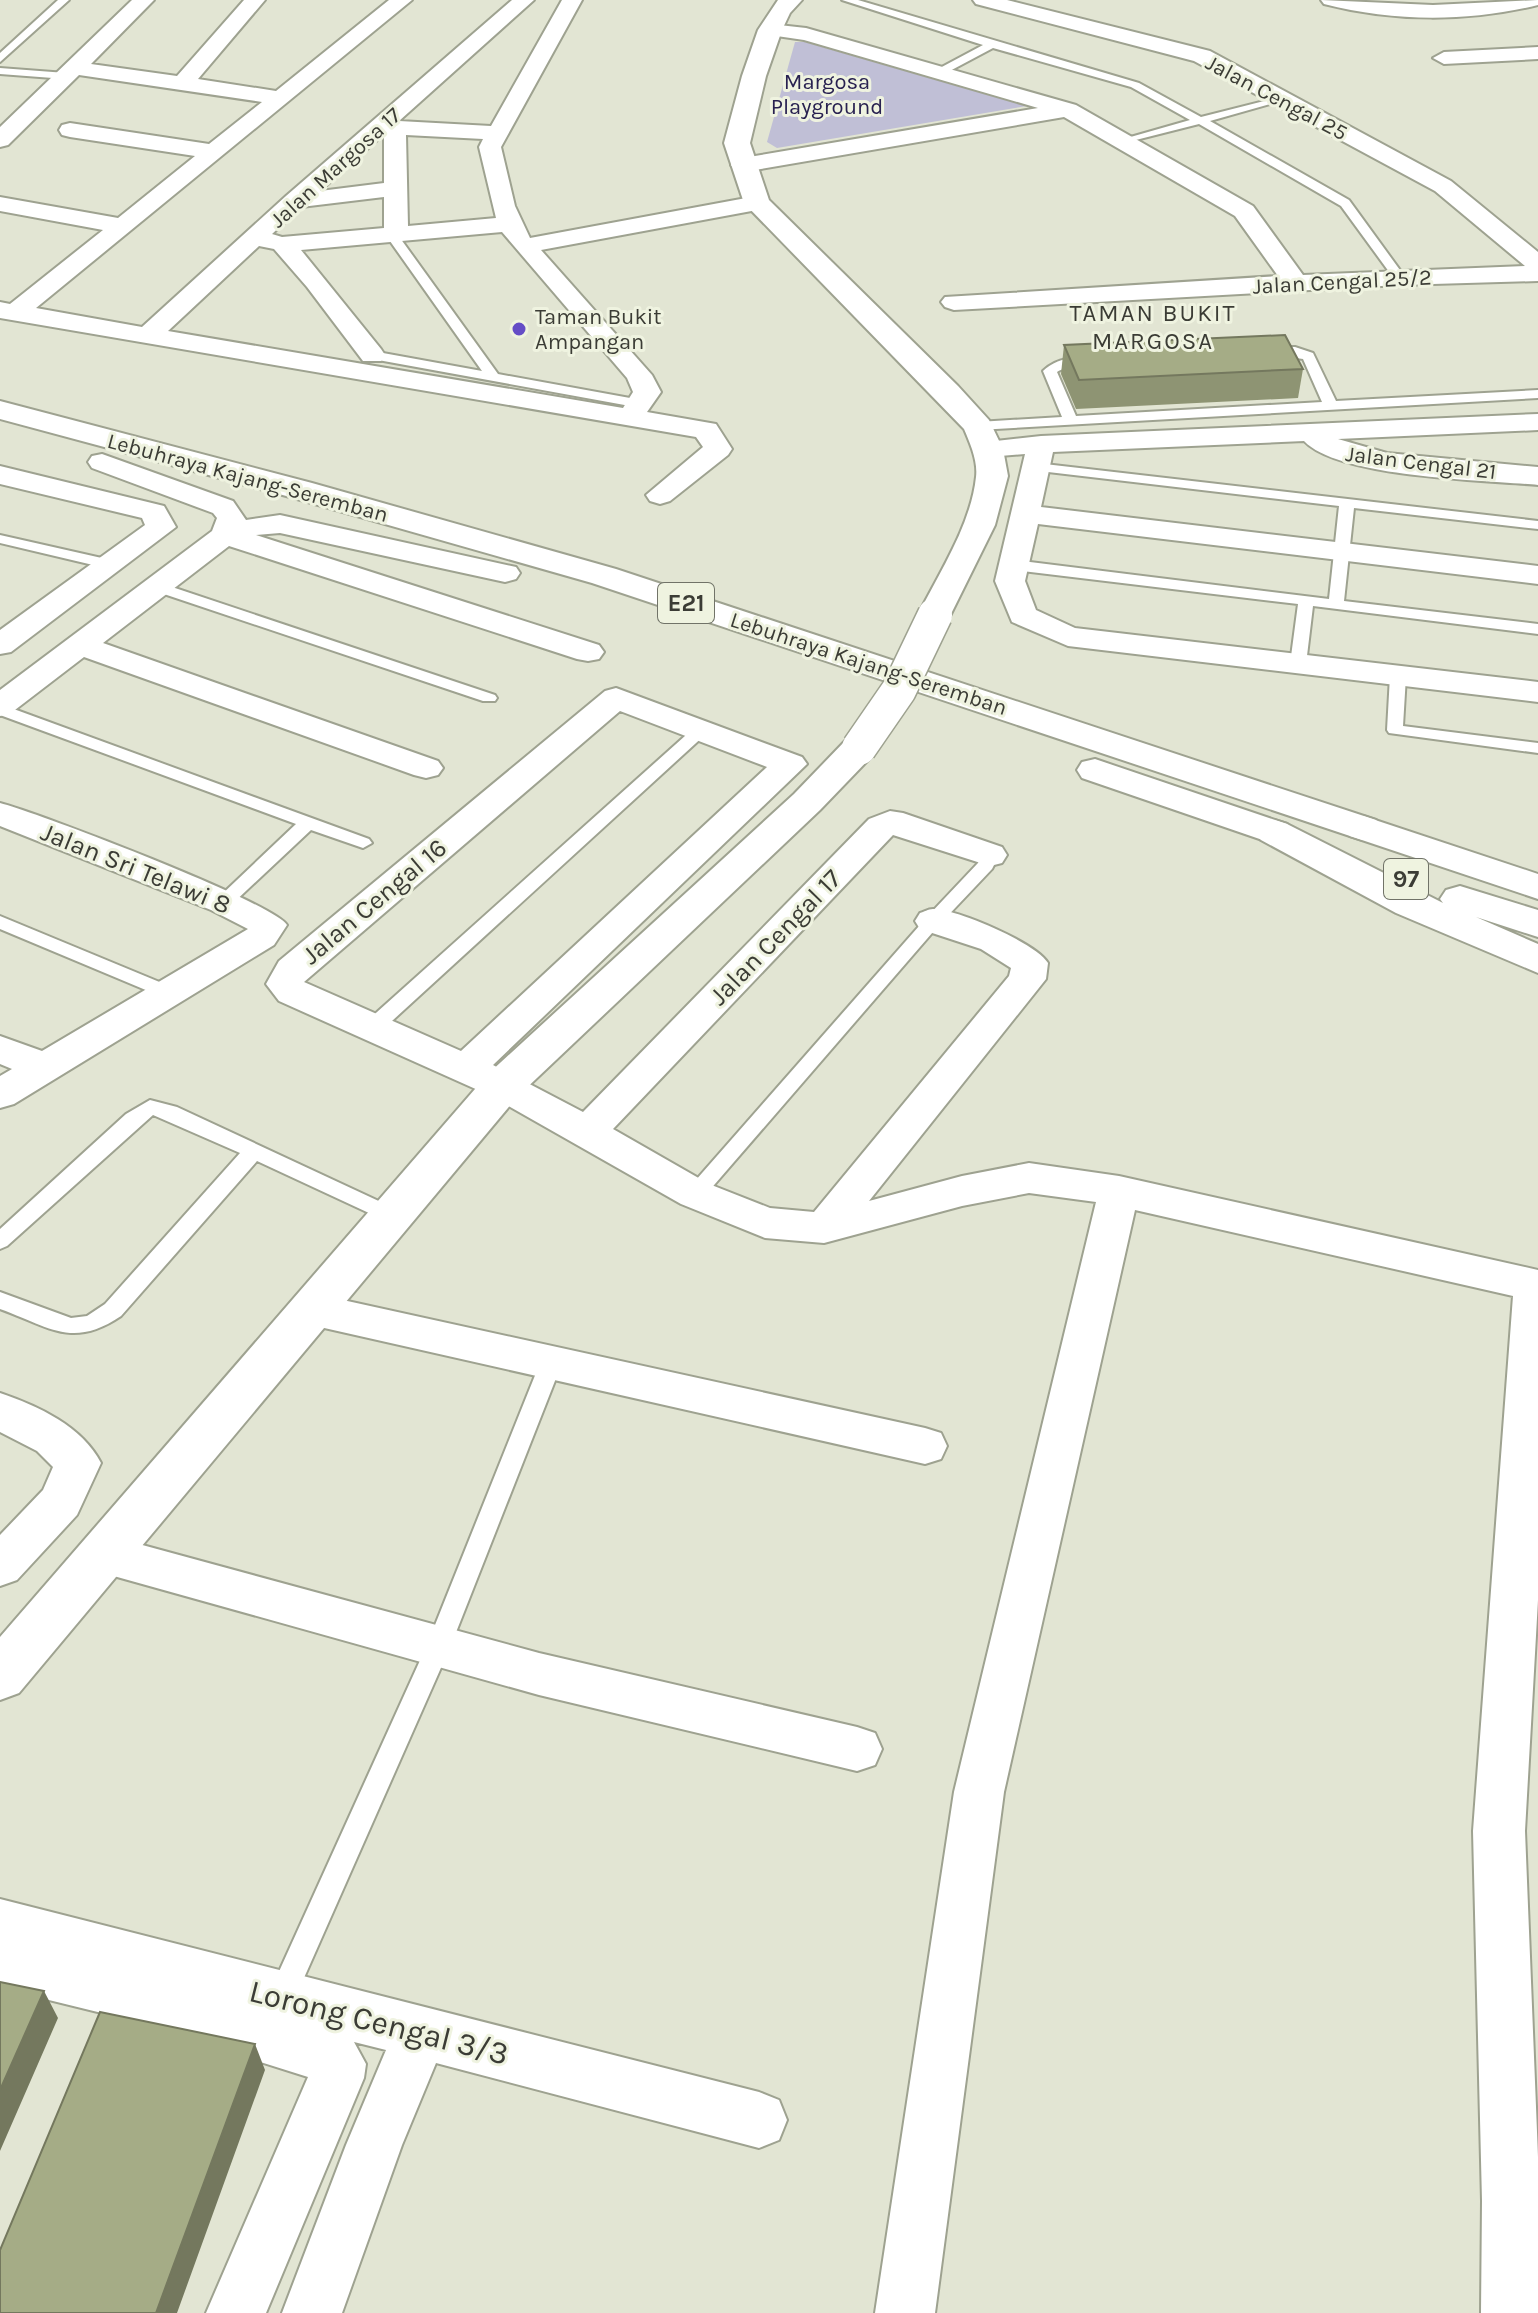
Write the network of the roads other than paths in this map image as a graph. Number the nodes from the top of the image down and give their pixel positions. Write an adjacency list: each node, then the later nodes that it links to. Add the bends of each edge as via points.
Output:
1 (64, 0): 16 (lane)
2 (144, 0): 19 (street)
3 (255, 0): 20 (street)
4 (402, 0): 21 (street)
5 (524, 0): 32 (street, Jalan Margosa 17)
6 (572, 0): 26 (street)
7 (791, 0): 12 (main road)
8 (847, 0): 13 (lane)
9 (983, 0): 22 (street, Jalan Cengal 25, via 1202,56)
10 (1331, 0): 11 (street, via 1470,11)
11 (1535, 0)
12 (770, 30): 18 (street, via 806,34); 30 (main road, via 737,143)
13 (992, 44): 18 (lane); 24 (lane, via 1135,85)
14 (1538, 53): 15 (street)
15 (1444, 58)
16 (0, 59)
17 (0, 71): 19 (lane)
18 (942, 71): 23 (street)
19 (70, 72): 20 (street); 27 (street)
20 (182, 84): 21 (street)
21 (280, 98): 29 (street)
22 (1280, 98): 24 (lane); 41 (street, Jalan Cengal 25, via 1443,186)
23 (1068, 110): 28 (street); 30 (street)
24 (1203, 122): 28 (lane); 43 (lane, via 1345,203)
25 (70, 130): 29 (street)
26 (498, 133): 31 (street, via 391,128); 35 (street, via 490,147)
27 (0, 140)
28 (1124, 142): 44 (street, via 1244,211)
29 (213, 152): 36 (street)
30 (743, 165): 33 (main road)
31 (395, 189): 32 (street); 37 (street)
32 (294, 201): 38 (street, Jalan Margosa 17)
33 (757, 203): 40 (street); 60 (main road)
34 (0, 204): 36 (street)
35 (510, 224): 37 (street); 40 (street)
36 (122, 226): 46 (street)
37 (393, 234): 39 (street); 51 (lane)
38 (256, 238): 39 (street); 47 (street, Jalan Margosa 17)
39 (282, 244): 49 (street)
40 (524, 246): 55 (street, via 639,375 647,392)
41 (1538, 264)
42 (1538, 273): 43 (street, Jalan Cengal 25/2)
43 (1399, 277): 44 (street, Jalan Cengal 25/2)
44 (1295, 282): 45 (street, Jalan Cengal 25/2)
45 (954, 302)
46 (7, 311): 47 (street)
47 (148, 335): 55 (street)
48 (1246, 351): 53 (lane, via 1277,349 1308,356)
49 (372, 355): 51 (lane)
50 (1106, 361): 56 (lane, via 1060,364 1050,371)
51 (493, 377): 55 (lane)
52 (1538, 394): 53 (lane)
53 (1331, 406): 56 (lane)
54 (0, 410): 94 (main road, Lebuhraya Kajang-Seremban / E21, via 604,576)
55 (636, 411): 65 (street, via 706,430 718,449)
56 (1071, 421): 60 (lane)
57 (1538, 422): 58 (street)
58 (1311, 433): 61 (street); 64 (street, Jalan Cengal 21, via 1326,448 1363,458)
59 (0, 436): 62 (main road, Lebuhraya Kajang-Seremban / E21)
60 (983, 438): 61 (street); 109 (main road, bridge, via 992,476 979,525 899,690 859,748 807,802)
61 (1038, 456): 66 (lane); 67 (street)
62 (102, 462): 69 (street, via 223,507 232,517); 74 (main road, Lebuhraya Kajang-Seremban / E21)
63 (0, 475): 72 (street, via 154,512 161,527)
64 (1538, 476)
65 (660, 495)
66 (1347, 502): 68 (lane); 71 (lane)
67 (1025, 514): 71 (street); 73 (street)
68 (1538, 525)
69 (225, 535): 74 (street, via 280,524); 76 (street); 83 (street)
70 (0, 539): 72 (lane)
71 (1342, 552): 75 (street); 78 (lane)
72 (110, 564): 79 (street)
73 (1014, 565): 77 (lane); 84 (street, via 1010,581 1023,615 1068,637)
74 (505, 573): 95 (main road, Lebuhraya Kajang-Seremban / E21)
75 (1538, 575)
76 (157, 587): 82 (street); 87 (lane)
77 (1306, 601): 78 (lane); 84 (lane)
78 (1336, 604): 80 (lane)
79 (14, 621): 81 (street)
80 (1538, 629)
81 (0, 645)
82 (80, 645): 88 (street); 91 (street)
83 (588, 652)
84 (1298, 664): 85 (street)
85 (1398, 676): 86 (street); 90 (lane, via 1395,730)
86 (1538, 692)
87 (489, 698)
88 (0, 708): 93 (lane)
89 (701, 730): 106 (lane); 106 (street, Jalan Cengal 16, via 616,698 292,970 285,984 292,992); 109 (street, via 790,764)
90 (1538, 748)
91 (426, 768)
92 (0, 814): 100 (street, Jalan Sri Telawi 8)
93 (308, 823): 96 (lane); 100 (lane)
94 (1363, 828): 98 (main road); 99 (main road, 97)
95 (1274, 832): 103 (main road, 97); 104 (main road, via 1410,904)
96 (363, 843)
97 (990, 855): 101 (lane); 111 (street, Jalan Cengal 17, via 903,824 881,827)
98 (1538, 871)
99 (1538, 887)
100 (224, 902): 105 (street, Jalan Sri Telawi 8, via 269,925 261,937)
101 (933, 921): 114 (lane); 116 (street, via 994,941 1030,963 1027,979)
102 (0, 922): 105 (lane)
103 (1538, 924)
104 (1538, 960)
105 (167, 992): 108 (street)
106 (374, 1026): 109 (street, Jalan Cengal 16)
107 (0, 1049): 108 (street)
108 (43, 1067): 110 (street)
109 (484, 1077): 111 (street, Jalan Cengal 16); 115 (main road)
110 (0, 1094)
111 (588, 1131): 114 (street, Jalan Cengal 16)
112 (253, 1152): 115 (lane); 117 (lane, via 150,1107); 119 (lane, via 113,1310 92,1324 70,1326)
113 (1119, 1191): 116 (street, Jalan Cengal 16, via 1029,1178); 118 (street, Jalan Cengal 16); 137 (street, via 979,1792)
114 (695, 1194): 116 (street, Jalan Cengal 16, via 765,1223)
115 (391, 1215): 120 (main road)
116 (824, 1228)
117 (0, 1241)
118 (1536, 1285): 134 (street, via 1499,1831)
119 (0, 1300)
120 (311, 1309): 121 (street); 124 (main road)
121 (551, 1363): 123 (street); 126 (lane)
122 (0, 1411): 125 (street, via 53,1438 78,1463 61,1502)
123 (925, 1446)
124 (102, 1554): 126 (street); 127 (main road)
125 (0, 1566)
126 (439, 1645): 128 (street); 131 (lane)
127 (0, 1676)
128 (857, 1749)
129 (0, 1924): 131 (street, Lorong Cengal 3/3)
130 (0, 1962): 135 (street, via 108,2004 326,2055 338,2064)
131 (282, 1997): 132 (street, Lorong Cengal 3/3)
132 (421, 2033): 133 (street, Lorong Cengal 3/3); 136 (street)
133 (759, 2120)
134 (1525, 2204): 138 (street)
135 (236, 2313)
136 (312, 2313)
137 (905, 2313)
138 (1511, 2313)

